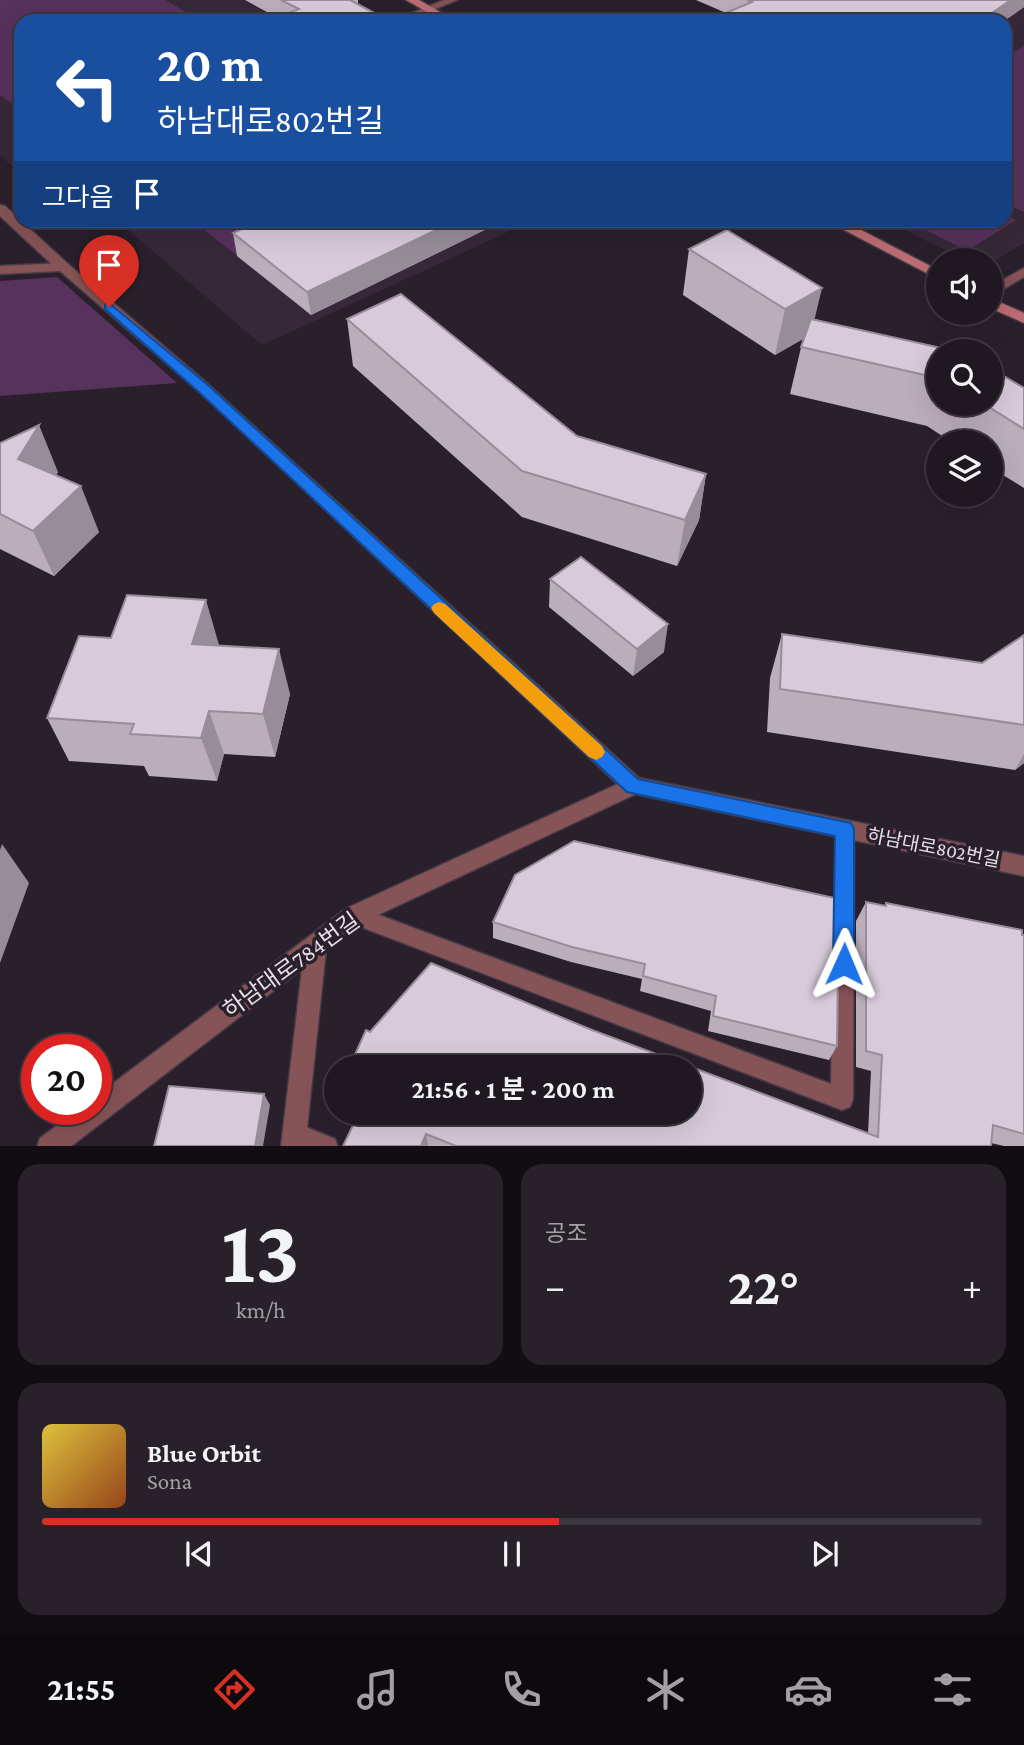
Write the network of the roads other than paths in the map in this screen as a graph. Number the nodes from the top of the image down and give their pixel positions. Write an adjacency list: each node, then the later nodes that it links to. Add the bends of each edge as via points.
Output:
1 (411, 0): 3 (main road)
2 (452, 0): 3 (lane)
3 (428, 9): 4 (lane); 5 (main road)
4 (415, 14)
5 (437, 14)
6 (0, 209): 7 (street)
7 (14, 222)
8 (21, 228): 10 (street)
9 (847, 228): 11 (main road)
10 (64, 267): 12 (street); 17 (street, via 205,389)
11 (926, 269)
12 (0, 270)
13 (1024, 272): 14 (lane)
14 (1003, 285)
15 (1003, 308): 16 (main road)
16 (1024, 319)
17 (633, 786): 18 (street, 하남대로802번길); 20 (street, 하남대로784번길)
18 (845, 829): 19 (street, 하남대로802번길); 20 (lane, via 842,1099)
19 (1024, 866)
20 (355, 915): 21 (street, 하남대로784번길)
21 (316, 944): 22 (street); 23 (street, 하남대로784번길)
22 (294, 1140): 24 (lane)
23 (49, 1146)
24 (327, 1146)

